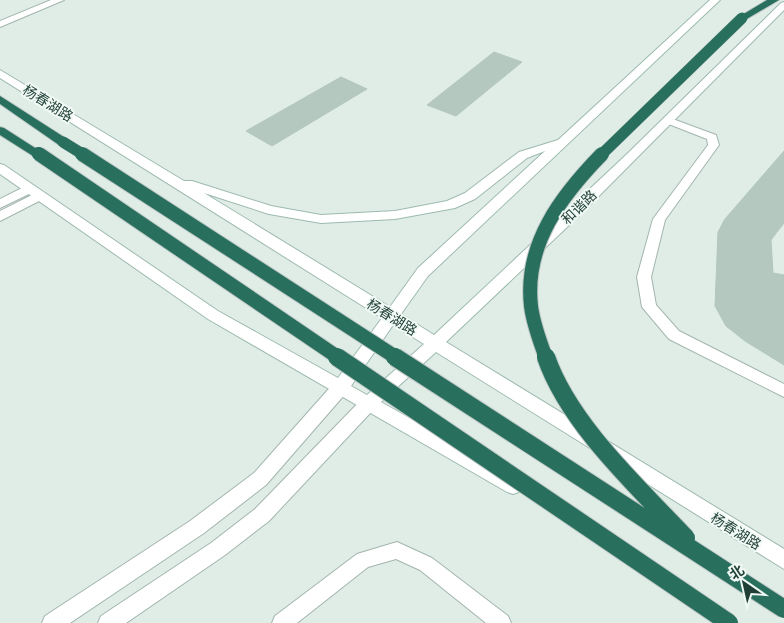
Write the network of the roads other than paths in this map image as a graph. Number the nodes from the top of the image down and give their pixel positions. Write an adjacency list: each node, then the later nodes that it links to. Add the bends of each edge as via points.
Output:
1 (59, 0): 4 (main road)
2 (715, 0): 9 (main road)
3 (780, 7): 7 (main road, 和谐路); 20 (highway, bridge, via 742,18 573,184 558,204 537,245 532,265 531,306 556,383 590,433)
4 (0, 24)
5 (0, 73): 11 (main road, 杨春湖路)
6 (0, 100): 20 (highway, bridge)
7 (670, 121): 16 (main road, 和谐路); 18 (lane, via 712,136 714,145 659,219 644,277 648,307 674,334)
8 (0, 130): 27 (highway, bridge)
9 (563, 141): 11 (main road, via 523,155 470,196 450,205 395,215 321,219 268,210); 15 (main road, via 423,272)
10 (0, 168): 12 (main road)
11 (167, 178): 15 (main road, 杨春湖路)
12 (33, 192): 13 (main road); 14 (main road); 17 (main road, via 212,315)
13 (0, 204)
14 (0, 217)
15 (392, 317): 16 (main road, 杨春湖路); 17 (main road)
16 (435, 344): 19 (main road, 和谐路); 21 (main road, 杨春湖路)
17 (340, 388): 19 (main road); 23 (main road, via 254,484 197,527)
18 (784, 391)
19 (368, 404): 24 (main road, 和谐路, via 262,515 218,549); 28 (main road, via 502,479)
20 (703, 556): 22 (highway, bridge)
21 (784, 560)
22 (784, 609)
23 (52, 623)
24 (108, 623)
25 (282, 623): 26 (lane, via 363,560 397,550 426,564)
26 (500, 623)
27 (729, 623)
28 (737, 623)

